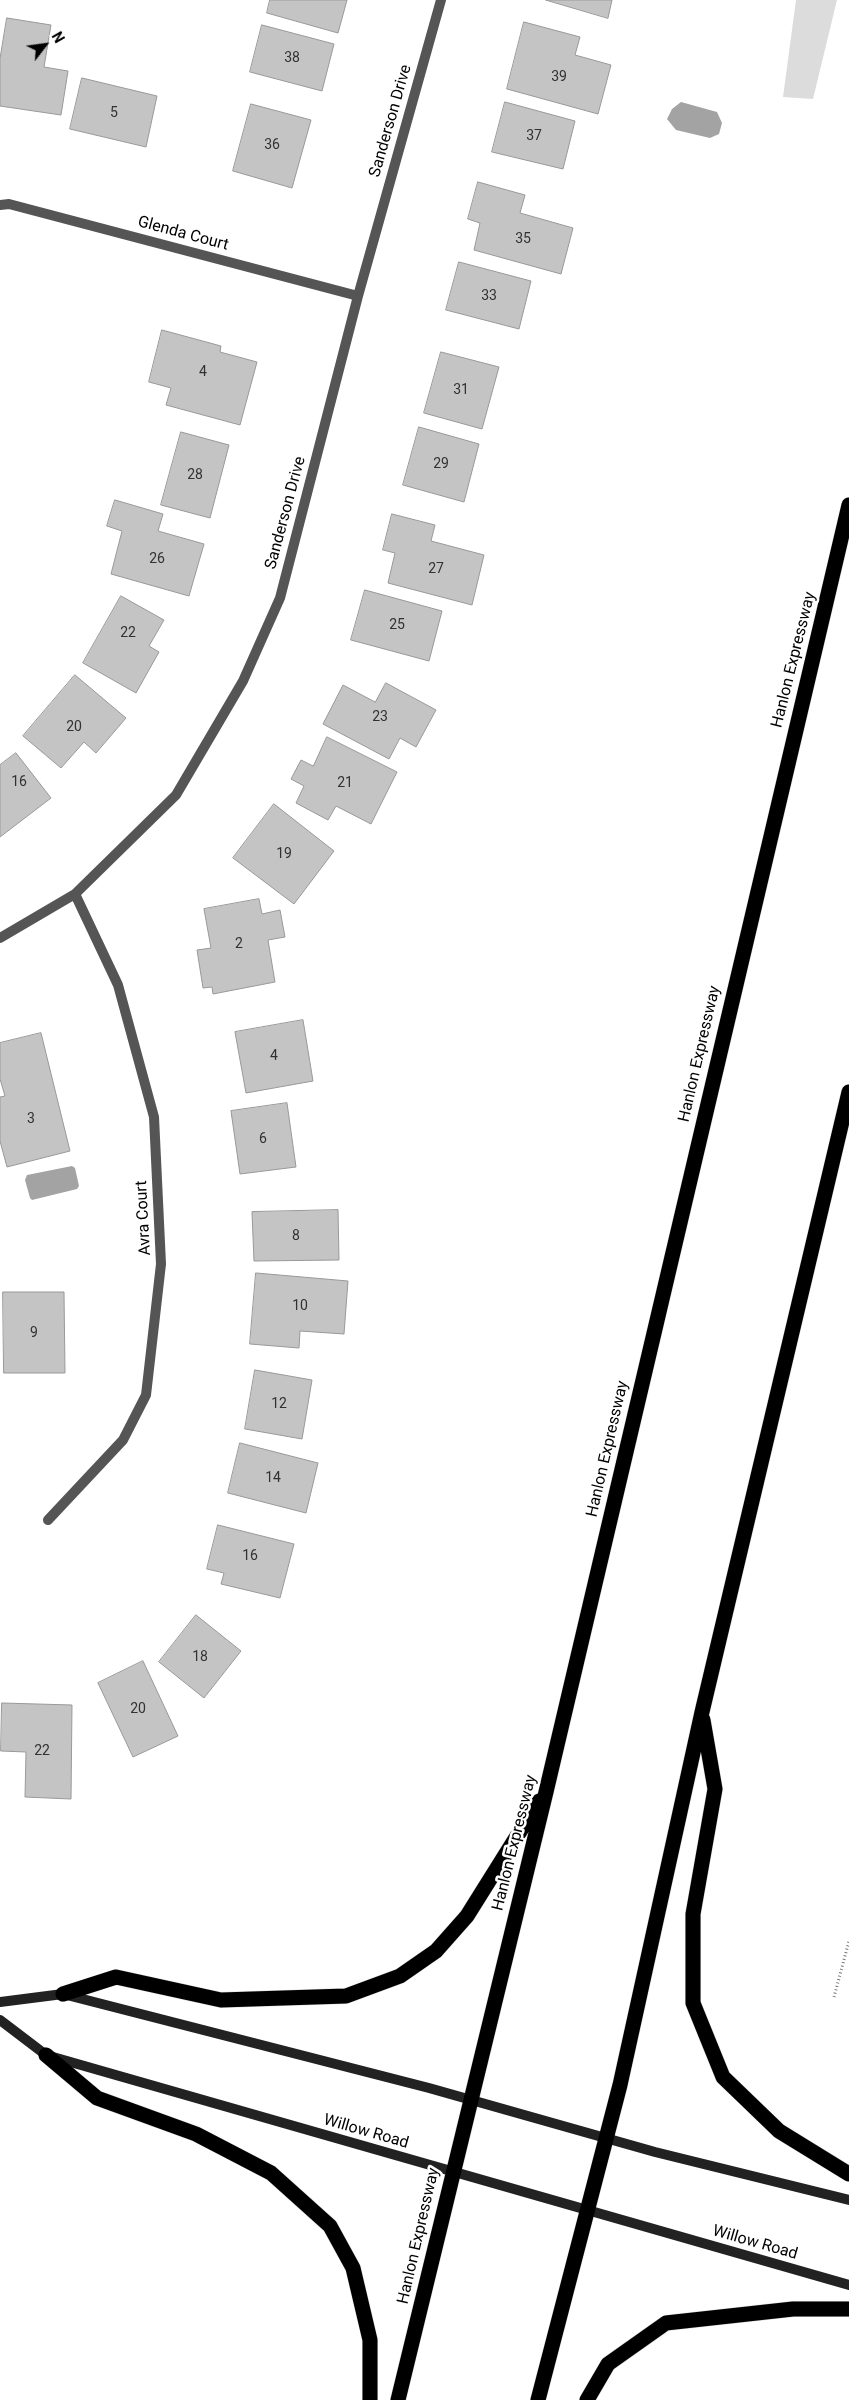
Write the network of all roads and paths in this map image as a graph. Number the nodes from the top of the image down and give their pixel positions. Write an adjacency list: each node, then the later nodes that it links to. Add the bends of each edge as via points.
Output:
1 (441, 0): 3 (street, Sanderson Drive)
2 (0, 205): 3 (street, Glenda Court, via 9,204)
3 (358, 296): 5 (street, Sanderson Drive, via 280,598 243,681 176,795)
4 (849, 505): 10 (highway, Hanlon Expressway)
5 (75, 894): 6 (street, Sanderson Drive); 8 (street, Avra Court, via 118,985 154,1117 161,1264 146,1395 123,1440)
6 (0, 938)
7 (849, 1092): 9 (highway)
8 (48, 1520)
9 (702, 1712): 18 (highway); 20 (highway, via 715,1789 693,1914 694,2003 723,2077 779,2130)
10 (546, 1792): 12 (highway, via 467,1916 436,1951 400,1976 346,1996 221,2000 116,1977); 17 (highway, Hanlon Expressway)
11 (849, 1941): 13 (path)
12 (63, 1994): 14 (main road); 17 (main road)
13 (834, 1997)
14 (0, 2002)
15 (0, 2020): 16 (main road, Willow Road)
16 (46, 2056): 19 (main road, Willow Road); 25 (highway, via 97,2098 196,2134 271,2173 330,2226 353,2268 370,2340)
17 (471, 2100): 18 (main road); 19 (highway, Hanlon Expressway)
18 (606, 2138): 21 (main road); 22 (highway)
19 (452, 2172): 22 (main road, Willow Road); 26 (highway, Hanlon Expressway)
20 (849, 2174)
21 (849, 2200)
22 (586, 2209): 23 (main road, Willow Road); 27 (highway)
23 (849, 2285)
24 (849, 2309): 28 (highway, via 794,2308 666,2323 608,2364)
25 (370, 2400)
26 (398, 2400)
27 (538, 2400)
28 (587, 2400)

